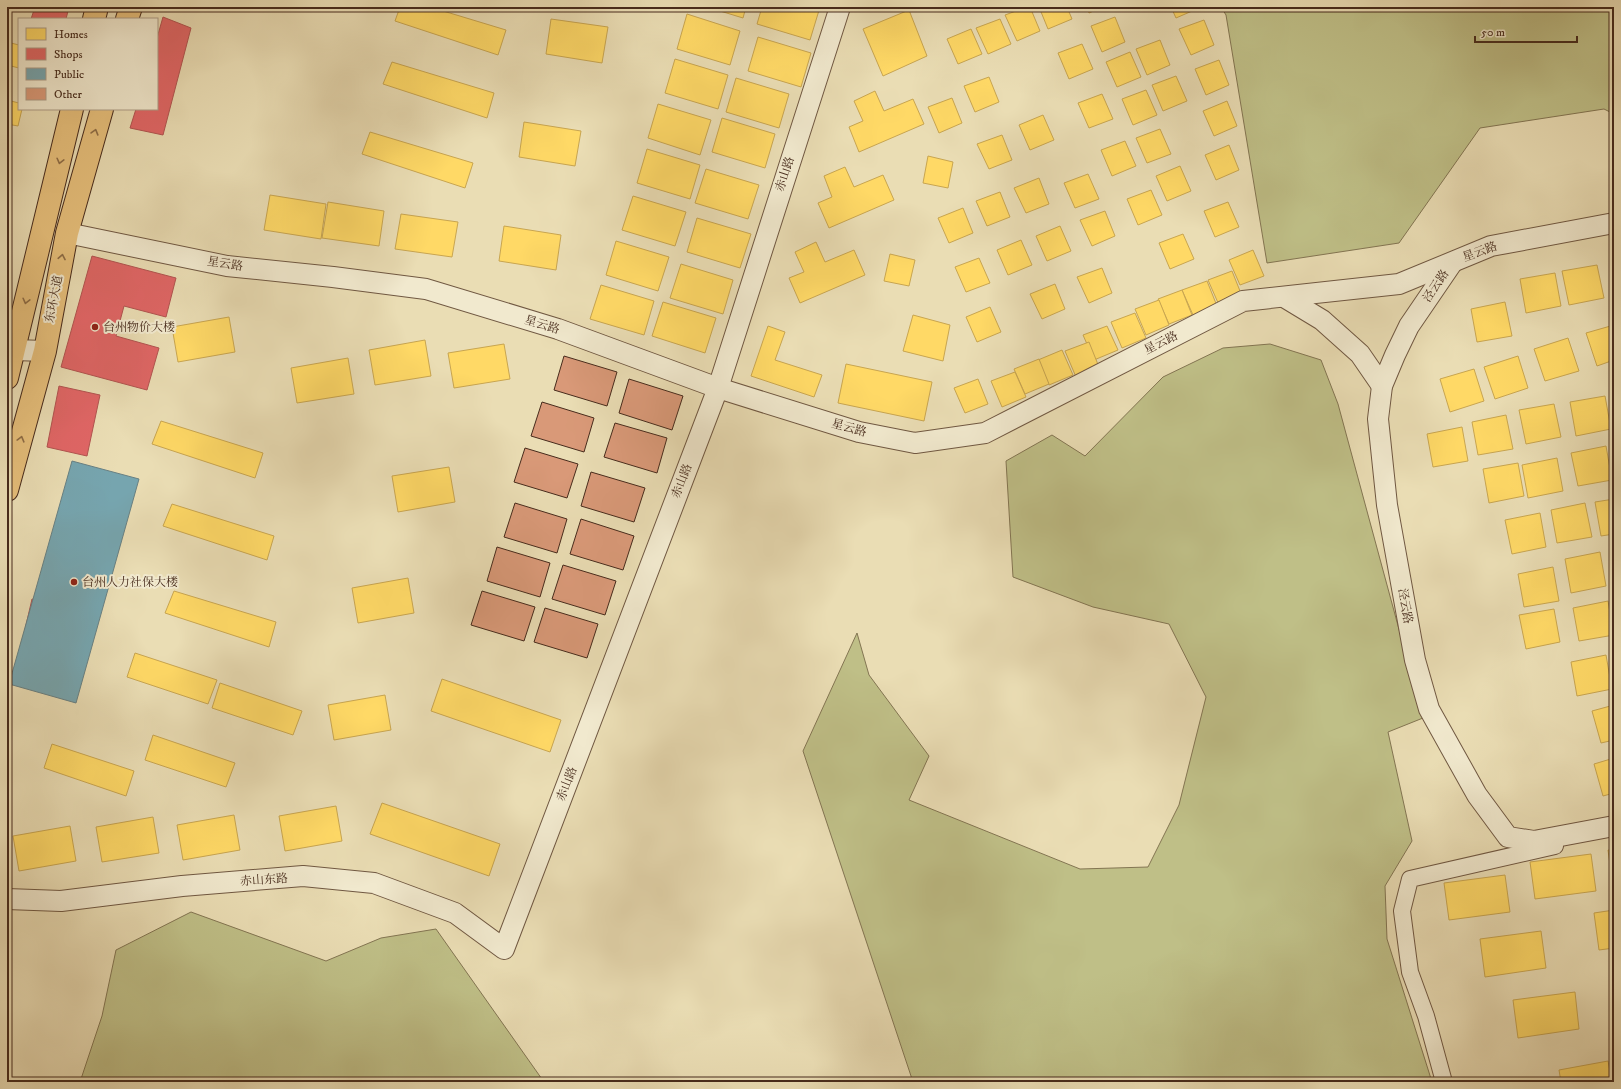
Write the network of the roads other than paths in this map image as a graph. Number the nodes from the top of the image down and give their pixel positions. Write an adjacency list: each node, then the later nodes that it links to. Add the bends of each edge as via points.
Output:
1 (97, 7): 4 (main road)
2 (131, 7): 5 (main road)
3 (840, 7): 16 (street, 赤山路)
4 (94, 18)
5 (127, 18)
6 (72, 110): 12 (main road, one-way to 12)
7 (102, 110): 9 (main road, 东环大道, one-way to 7)
8 (1614, 223): 10 (street, 星云路, via 1491,246)
9 (67, 233): 13 (main road, 东环大道, one-way to 9); 16 (street, 星云路, via 227,266 426,289 558,329)
10 (1452, 263): 11 (street, 星云路, via 1399,284); 15 (street, 泾云路, via 1409,326)
11 (1284, 297): 15 (street, via 1322,320 1360,354); 16 (street, 星云路, via 1243,301 985,433 915,443 859,432)
12 (14, 350): 13 (street); 14 (main road)
13 (45, 350): 17 (main road, 东环大道, one-way to 13)
14 (7, 378)
15 (1382, 386): 18 (street, 泾云路, via 1378,419 1387,505 1415,660 1429,710 1477,795 1508,837 1534,841)
16 (718, 388): 21 (street, 赤山路)
17 (7, 490)
18 (1614, 826)
19 (1614, 835): 22 (street, via 1410,879 1402,911 1410,972 1426,1016)
20 (7, 899): 21 (street, 赤山东路, via 61,901 182,886 303,876 374,883 456,913)
21 (504, 949)
22 (1444, 1082)

